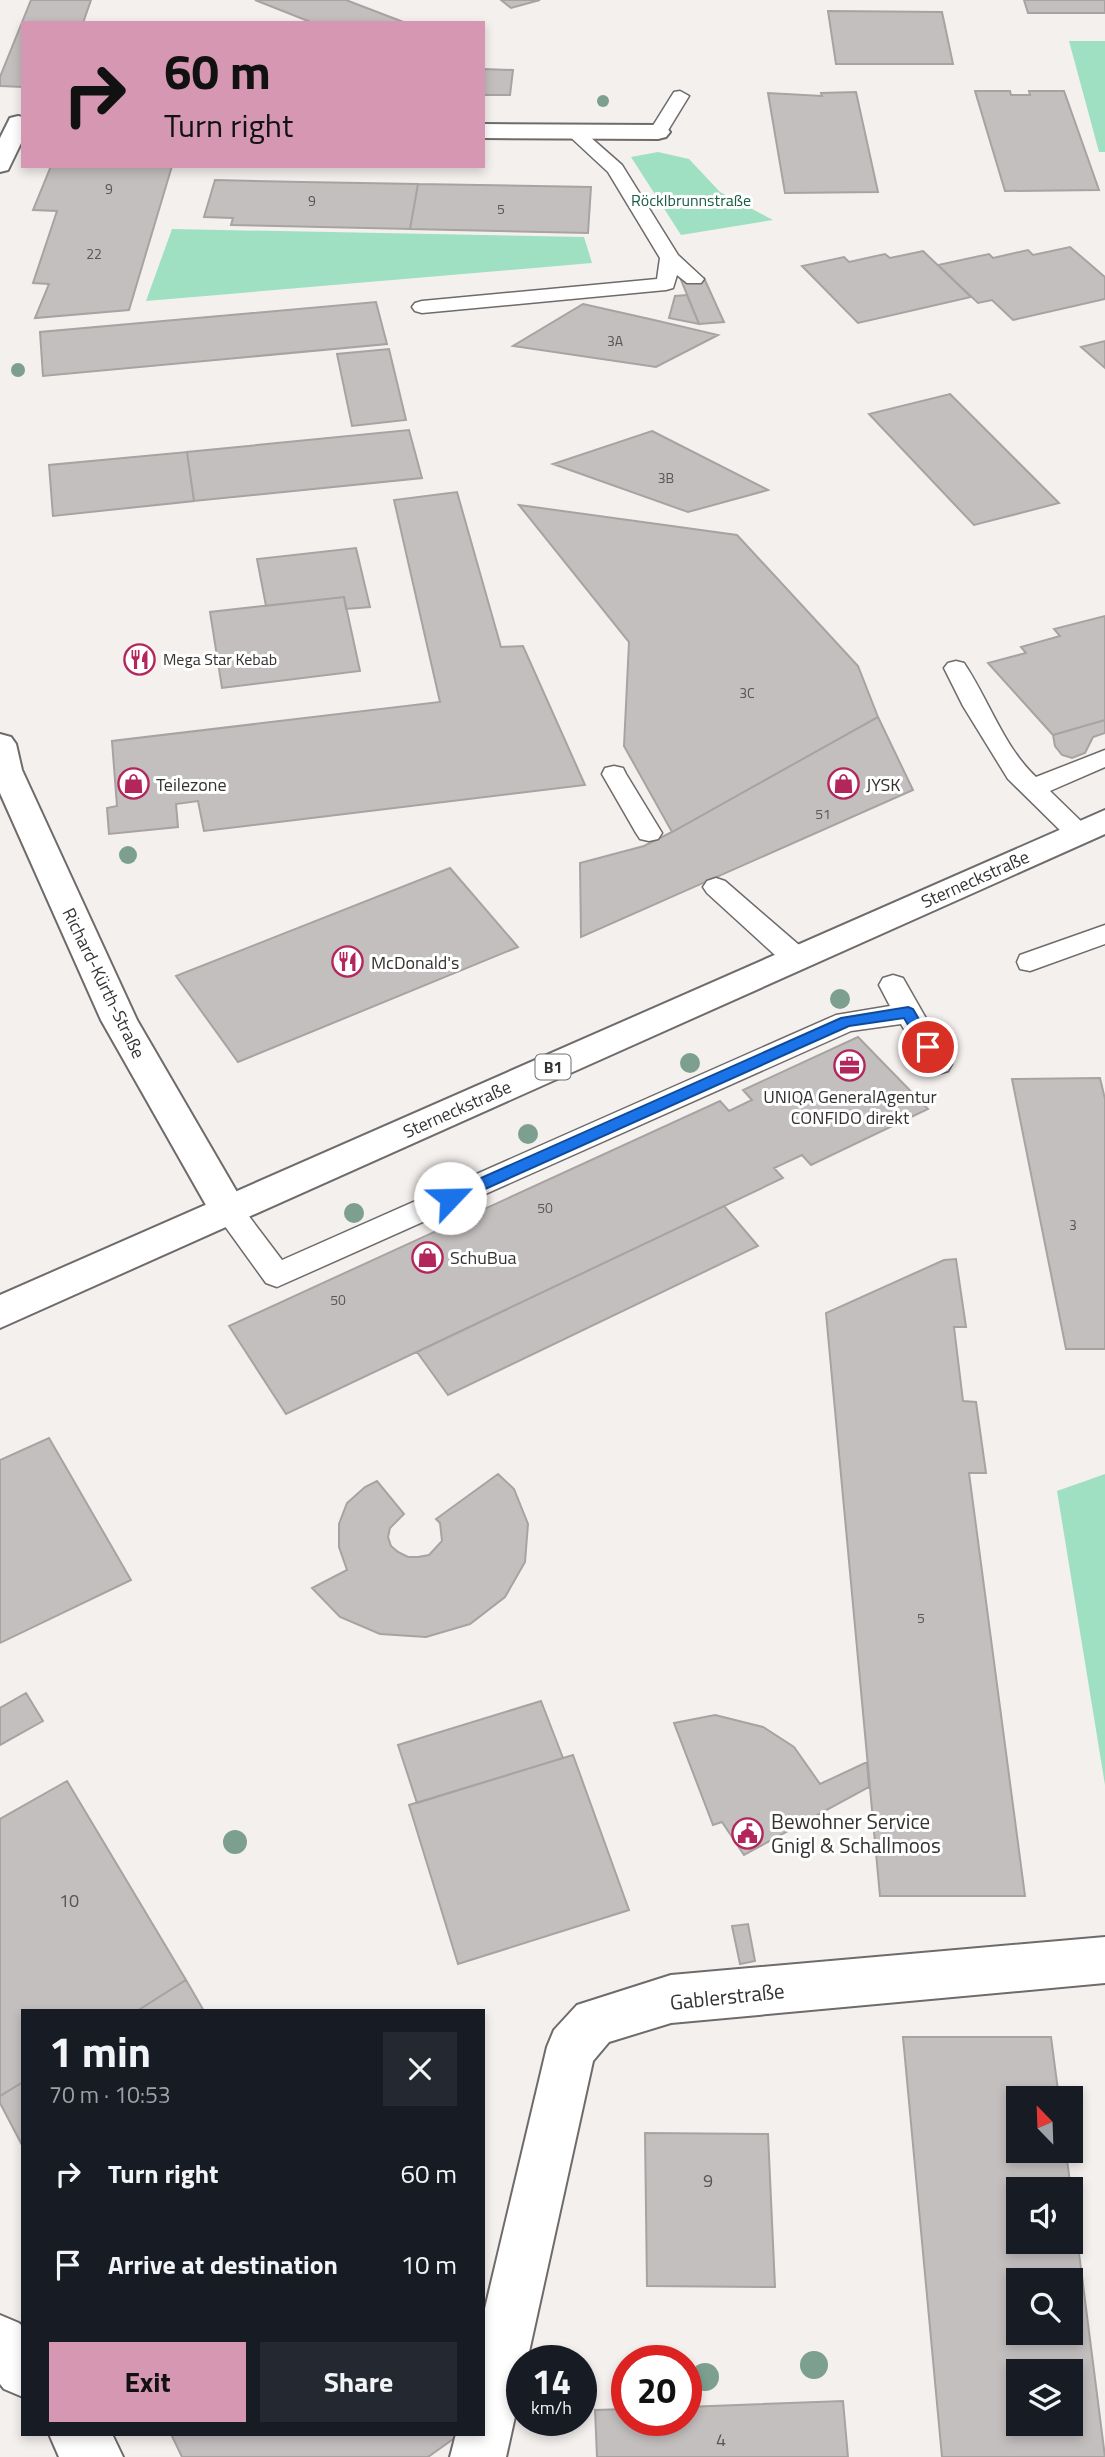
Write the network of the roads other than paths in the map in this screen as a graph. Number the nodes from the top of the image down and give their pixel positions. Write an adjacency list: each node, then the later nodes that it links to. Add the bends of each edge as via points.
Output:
1 (680, 96): 4 (lane)
2 (14, 123): 6 (street)
3 (485, 131): 5 (street)
4 (658, 132): 5 (street)
5 (575, 133): 7 (lane, via 615,169)
6 (0, 165)
7 (670, 258): 8 (lane); 9 (lane, via 666,284)
8 (694, 279)
9 (422, 307)
10 (956, 668): 14 (lane, via 1017,773)
11 (0, 744): 24 (street, Richard-Kürth-Straße, via 6,769 119,1020)
12 (1105, 758): 14 (lane)
13 (614, 775): 16 (lane)
14 (1033, 789): 15 (lane)
15 (1092, 827): 19 (street, Sterneckstraße / B1)
16 (649, 833)
17 (716, 887): 19 (lane)
18 (1105, 934): 20 (lane)
19 (796, 958): 24 (street, Sterneckstraße / B1)
20 (1030, 962)
21 (893, 985): 22 (lane)
22 (908, 1013): 23 (lane); 24 (lane, via 846,1022 277,1275)
23 (938, 1064)
24 (229, 1211): 25 (street, Sterneckstraße / B1)
25 (0, 1312)
26 (1105, 1960): 29 (street, Gablerstraße, via 671,1999 594,2022 572,2047 568,2061)
27 (0, 2342): 28 (street)
28 (21, 2368)
29 (485, 2426)
30 (78, 2436): 32 (street)
31 (483, 2436): 33 (street, Gablerstraße)
32 (95, 2457)
33 (478, 2457)

